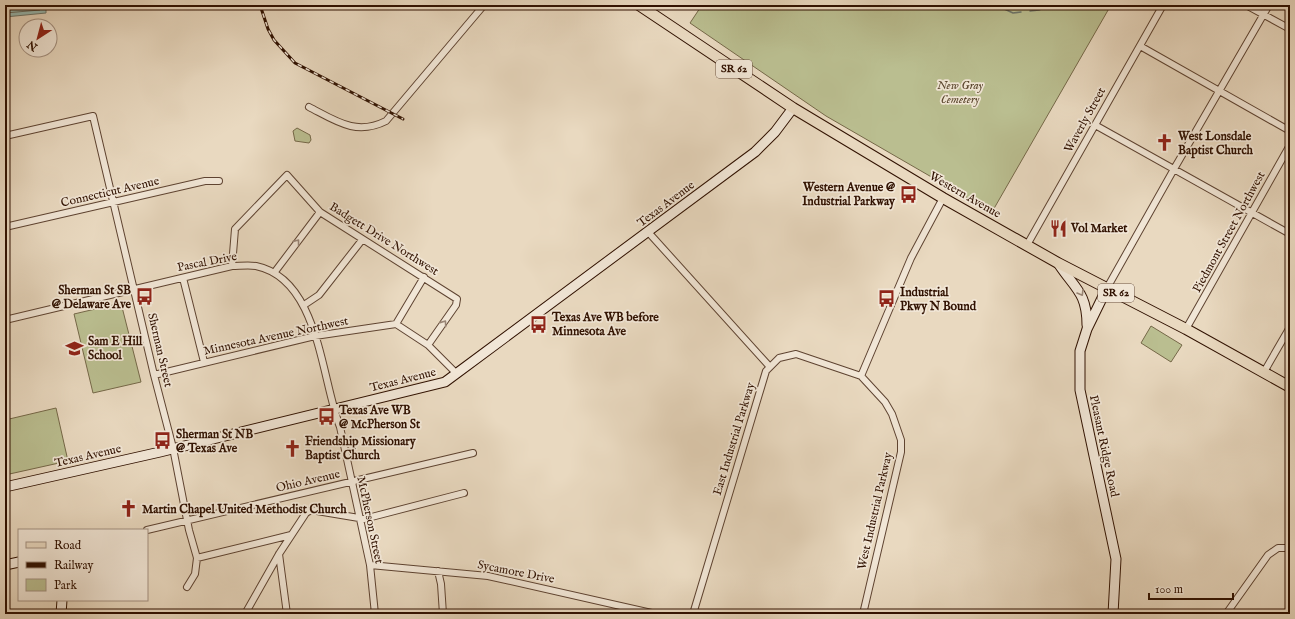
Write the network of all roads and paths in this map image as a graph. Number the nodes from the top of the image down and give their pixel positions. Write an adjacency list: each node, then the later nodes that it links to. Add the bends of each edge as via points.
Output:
1 (484, 5): 10 (street, via 386,121 375,126 355,128)
2 (639, 5): 11 (main road, Western Avenue / SR 62)
3 (1163, 5): 8 (street, Waverly Street)
4 (1246, 5): 6 (street)
5 (1269, 5): 6 (street)
6 (1264, 15): 7 (street); 9 (street)
7 (1290, 29)
8 (1140, 46): 9 (street); 12 (street, Waverly Street)
9 (1220, 91): 13 (street); 16 (street)
10 (309, 107)
11 (793, 108): 18 (main road, Western Avenue / SR 62); 23 (street, Texas Avenue, via 775,132 755,152)
12 (1095, 125): 16 (street); 26 (street, Waverly Street)
13 (1290, 131)
14 (5, 136): 19 (street, Sherman Street, via 94,116)
15 (1290, 145): 21 (street, Piedmont Street Northwest)
16 (1174, 169): 21 (street); 32 (street)
17 (219, 181): 19 (street, Connecticut Avenue, via 212,180)
18 (943, 198): 26 (main road, Western Avenue / SR 62); 47 (street, via 911,258)
19 (114, 202): 22 (street, Connecticut Avenue); 33 (street, Sherman Street)
20 (320, 212): 25 (street, Badgett Drive Northwest); 28 (street, Badgett Drive Northwest, via 287,175 235,229); 29 (street, one-way to 20)
21 (1252, 213): 24 (street); 39 (street, Piedmont Street Northwest)
22 (5, 227)
23 (649, 233): 43 (street); 45 (street, Texas Avenue)
24 (1290, 234)
25 (362, 240): 30 (street, Badgett Drive Northwest); 34 (street, Minnesota Avenue Northwest, via 319,295)
26 (1027, 246): 27 (main road, Western Avenue / SR 62)
27 (1058, 263): 32 (main road, Western Avenue / SR 62); 38 (street, one-way to 38, via 1083,296)
28 (232, 266): 29 (street, Pascal Drive, via 256,266); 31 (street, Pascal Drive)
29 (274, 273): 34 (street, Pascal Drive, via 294,290)
30 (424, 277): 36 (street); 41 (street, Badgett Drive Northwest, one-way to 30, via 458,299)
31 (183, 278): 33 (street, Pascal Drive); 42 (street)
32 (1107, 288): 38 (street, Pleasant Ridge Road); 39 (main road, Western Avenue / SR 62)
33 (134, 290): 35 (street, Pascal Drive); 46 (street, Sherman Street)
34 (304, 305): 40 (street, Pascal Drive)
35 (5, 320)
36 (396, 324): 40 (street, Minnesota Avenue Northwest); 41 (street)
37 (1290, 327): 44 (street)
38 (1087, 329): 76 (street, Pleasant Ridge Road, via 1080,351 1080,390 1116,559)
39 (1186, 329): 44 (main road, Western Avenue / SR 62)
40 (315, 336): 42 (street, Minnesota Avenue Northwest); 49 (street, Pascal Drive)
41 (428, 345): 45 (street)
42 (204, 362): 46 (street, Minnesota Avenue Northwest)
43 (770, 367): 47 (street, via 779,358 796,354); 74 (street, East Industrial Parkway, via 766,371)
44 (1264, 372): 48 (main road, Western Avenue / SR 62)
45 (457, 374): 49 (street, Texas Avenue, via 435,386)
46 (154, 375): 50 (street, Sherman Street)
47 (861, 376): 75 (street, West Industrial Parkway, via 885,402 901,440 901,452)
48 (1290, 387)
49 (333, 410): 50 (street, Texas Avenue); 52 (street, McPherson Street, via 340,428)
50 (173, 448): 53 (street, Texas Avenue); 56 (street, Sherman Street)
51 (473, 453): 52 (street, Ohio Avenue)
52 (350, 483): 55 (street, McPherson Street); 56 (street, Ohio Avenue)
53 (5, 487)
54 (464, 493): 55 (street)
55 (359, 519): 58 (street, via 310,510); 64 (street, McPherson Street)
56 (187, 522): 57 (street, Ohio Avenue); 61 (street, Sherman Street)
57 (148, 530)
58 (291, 535): 60 (street); 61 (street)
59 (1290, 548): 77 (street, via 1278,548 1268,555)
60 (278, 554): 69 (street); 70 (street)
61 (197, 558): 66 (street, Sherman Street, via 195,574)
62 (18, 562): 63 (street)
63 (5, 565)
64 (370, 565): 65 (street, Sycamore Drive); 71 (street, McPherson Street)
65 (438, 571): 72 (street); 73 (street, Sycamore Drive, via 488,576)
66 (187, 587)
67 (62, 601): 68 (street)
68 (61, 614)
69 (245, 614)
70 (287, 614)
71 (374, 614)
72 (442, 614)
73 (656, 614)
74 (693, 614)
75 (863, 614)
76 (1113, 614)
77 (1226, 614)

